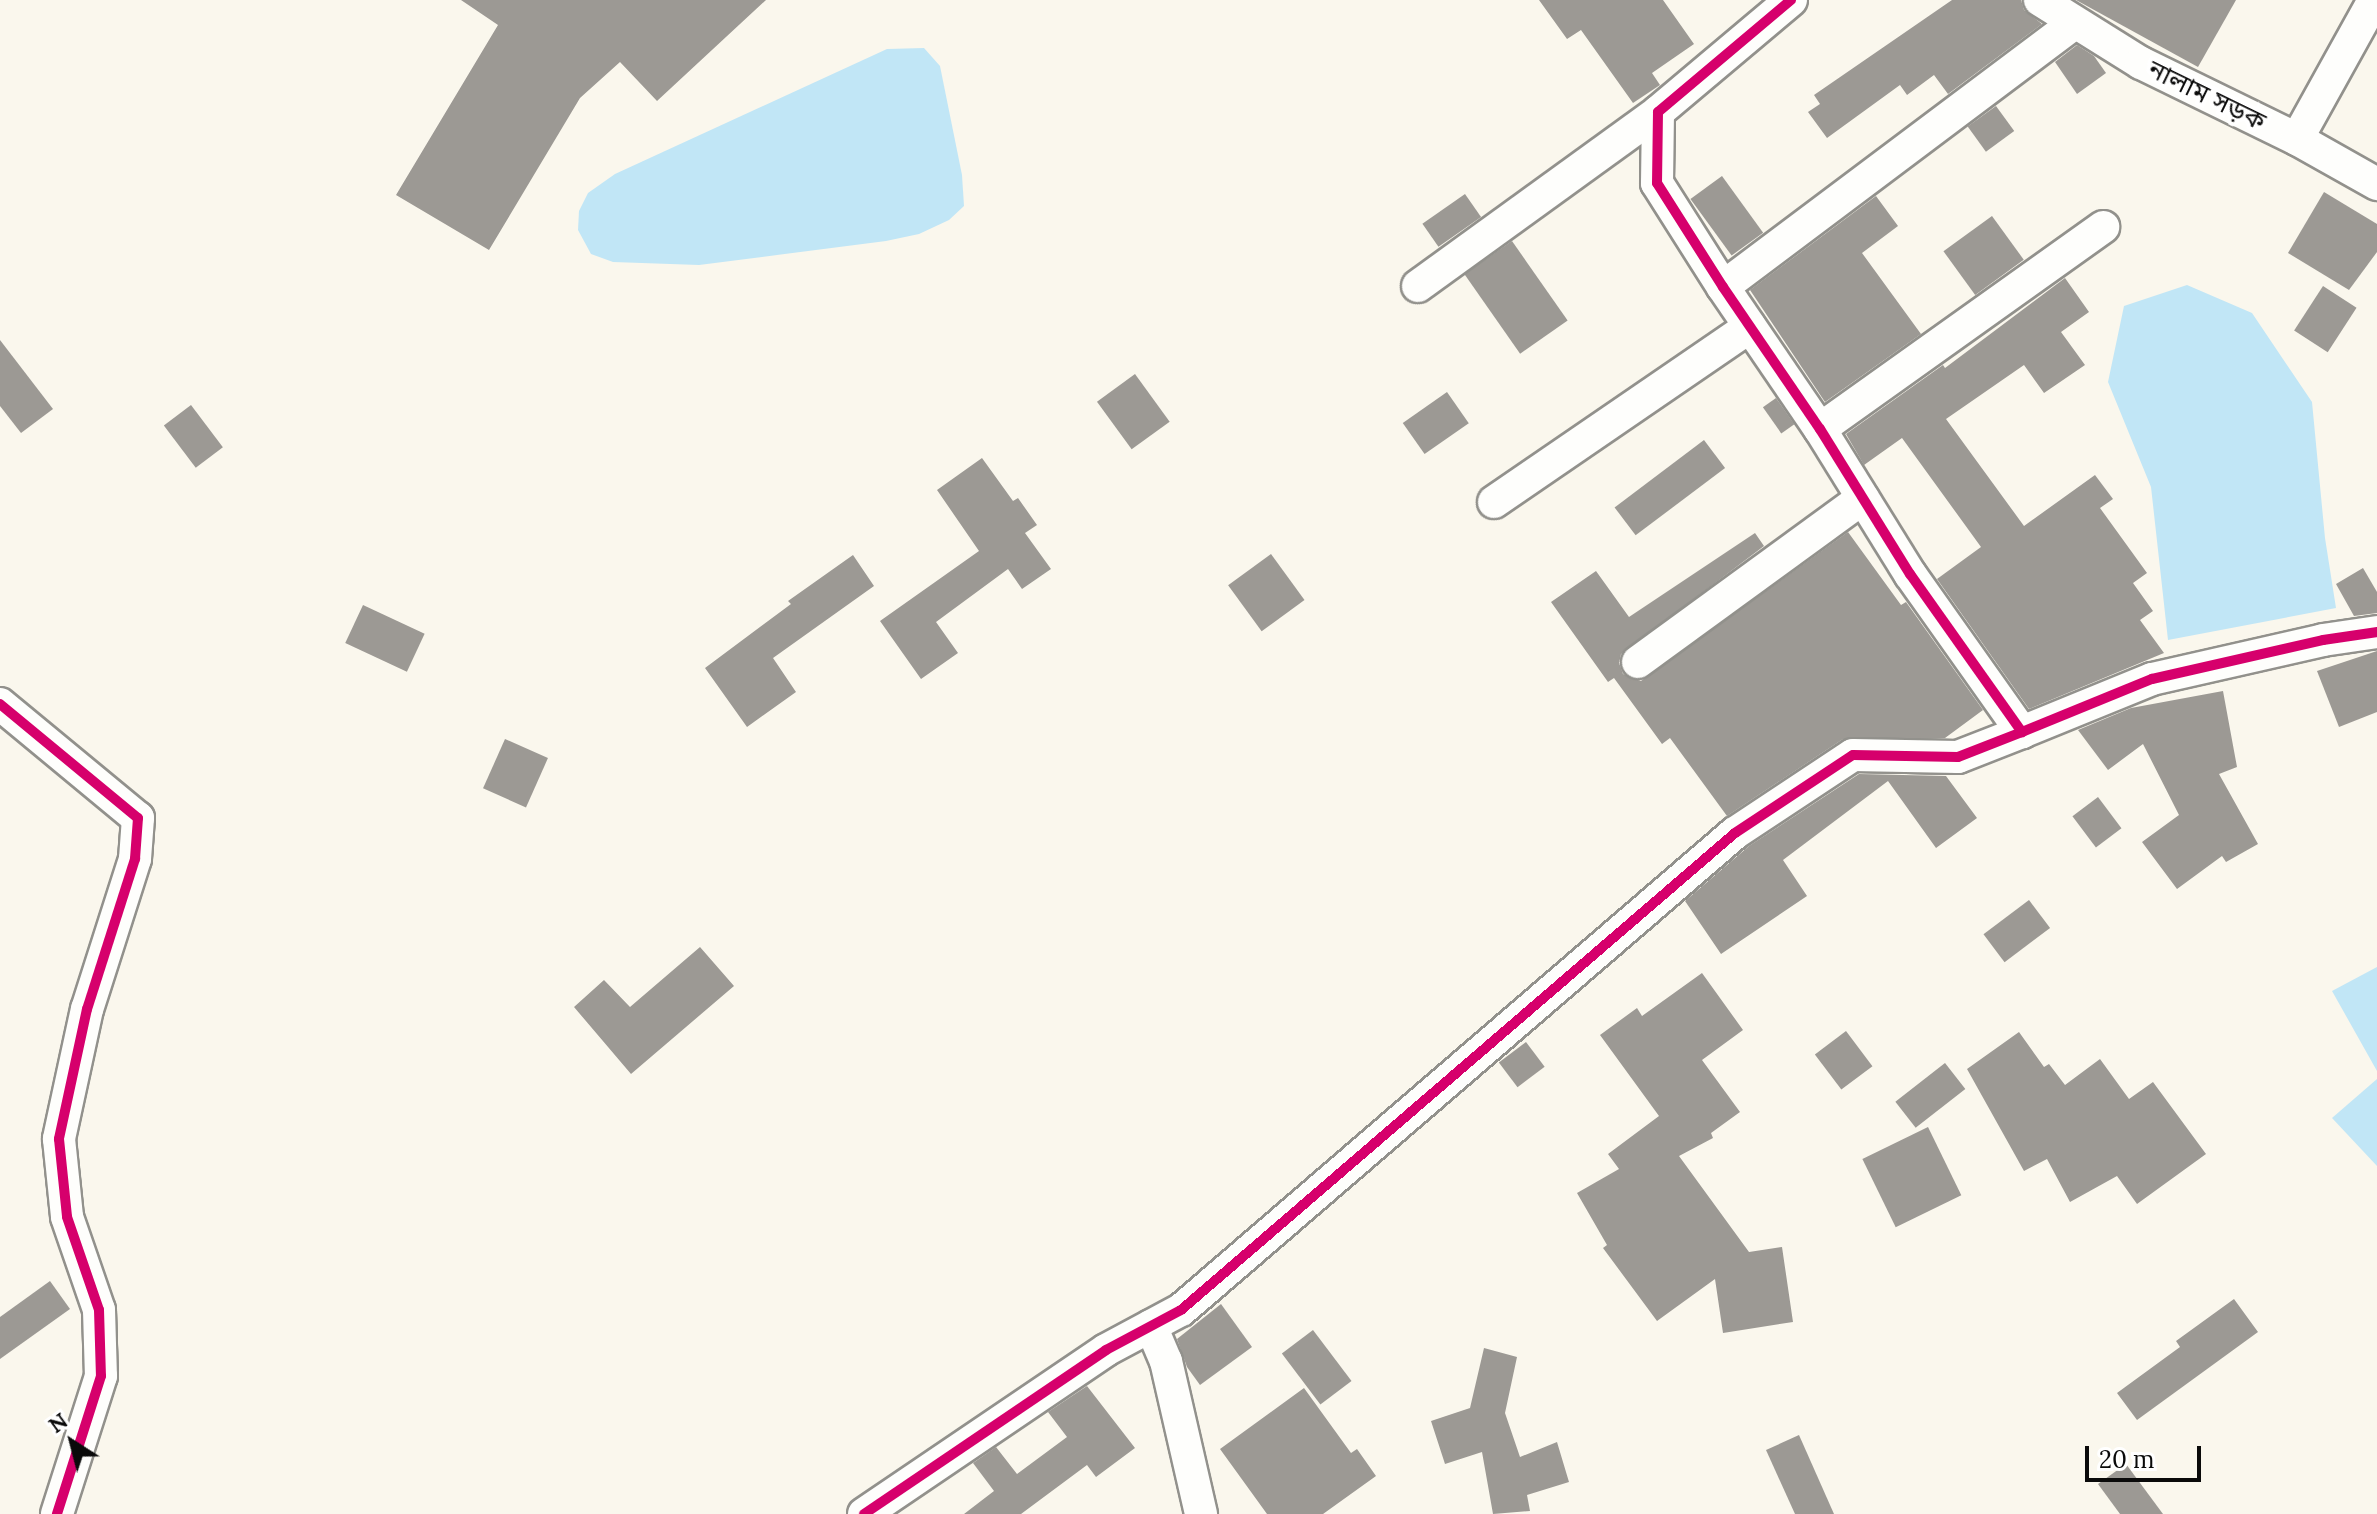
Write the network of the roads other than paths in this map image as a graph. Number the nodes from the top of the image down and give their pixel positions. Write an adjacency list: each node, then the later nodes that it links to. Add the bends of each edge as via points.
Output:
1 (1791, 0): 5 (street)
2 (2040, 0): 4 (street, নালাম সড়ক)
3 (2374, 0): 6 (street)
4 (2075, 23): 6 (street, নালাম সড়ক, via 2141,63); 10 (street)
5 (1658, 112): 9 (street); 10 (street, via 1657,183)
6 (2297, 139): 7 (street, নালাম সড়ক)
7 (2377, 184)
8 (2103, 227): 12 (street)
9 (1418, 286)
10 (1723, 287): 11 (street)
11 (1750, 327): 12 (street); 14 (street)
12 (1820, 429): 13 (street)
13 (1863, 498): 16 (street); 18 (street)
14 (1494, 502)
15 (2377, 632): 18 (street, via 2152,679)
16 (1638, 662)
17 (0, 704): 20 (street, via 138,818 135,859 87,1009 59,1139 67,1217 99,1310 101,1376)
18 (2022, 732): 19 (street, via 1958,757 1853,755 1735,833 1181,1310)
19 (1151, 1326): 21 (street, via 1106,1350); 22 (street, via 1166,1361)
20 (57, 1514)
21 (864, 1514)
22 (1201, 1514)

